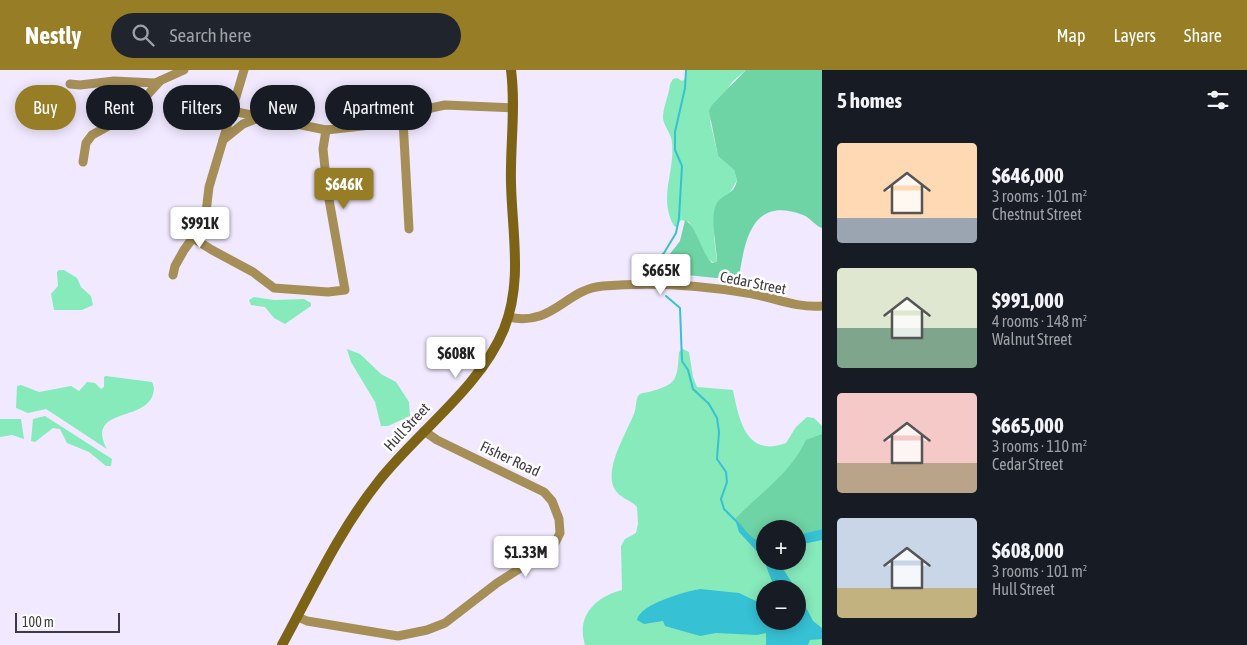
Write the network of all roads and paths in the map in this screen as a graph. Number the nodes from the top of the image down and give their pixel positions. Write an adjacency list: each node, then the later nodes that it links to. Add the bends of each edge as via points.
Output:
1 (184, 70): 4 (street)
2 (244, 70): 6 (street)
3 (512, 70): 8 (main road, Hull Street)
4 (160, 81): 5 (street); 14 (street, via 134,111 92,135 86,143)
5 (70, 84)
6 (240, 85)
7 (432, 108): 8 (street, via 445,105)
8 (513, 108): 19 (main road, Hull Street, via 511,184 516,270)
9 (250, 121): 13 (street)
10 (226, 130): 13 (street)
11 (326, 130): 16 (street, via 323,149 327,188 345,290 318,292 274,288)
12 (405, 130): 15 (street)
13 (222, 141): 16 (street, via 208,191 205,221)
14 (83, 162)
15 (410, 229)
16 (194, 238): 17 (street, via 175,266)
17 (173, 275)
18 (822, 306): 19 (street, Cedar Street, via 796,305 748,293 678,286 611,286 589,289 536,318 521,320)
19 (508, 317): 20 (main road, Hull Street, via 485,364)
20 (424, 431): 21 (main road, Hull Street, via 360,506); 21 (street, Fisher Road, via 544,492 559,518 560,533 555,543 540,557 488,589 453,618 427,630 387,635)
21 (298, 617): 22 (main road, Hull Street)
22 (282, 645)

